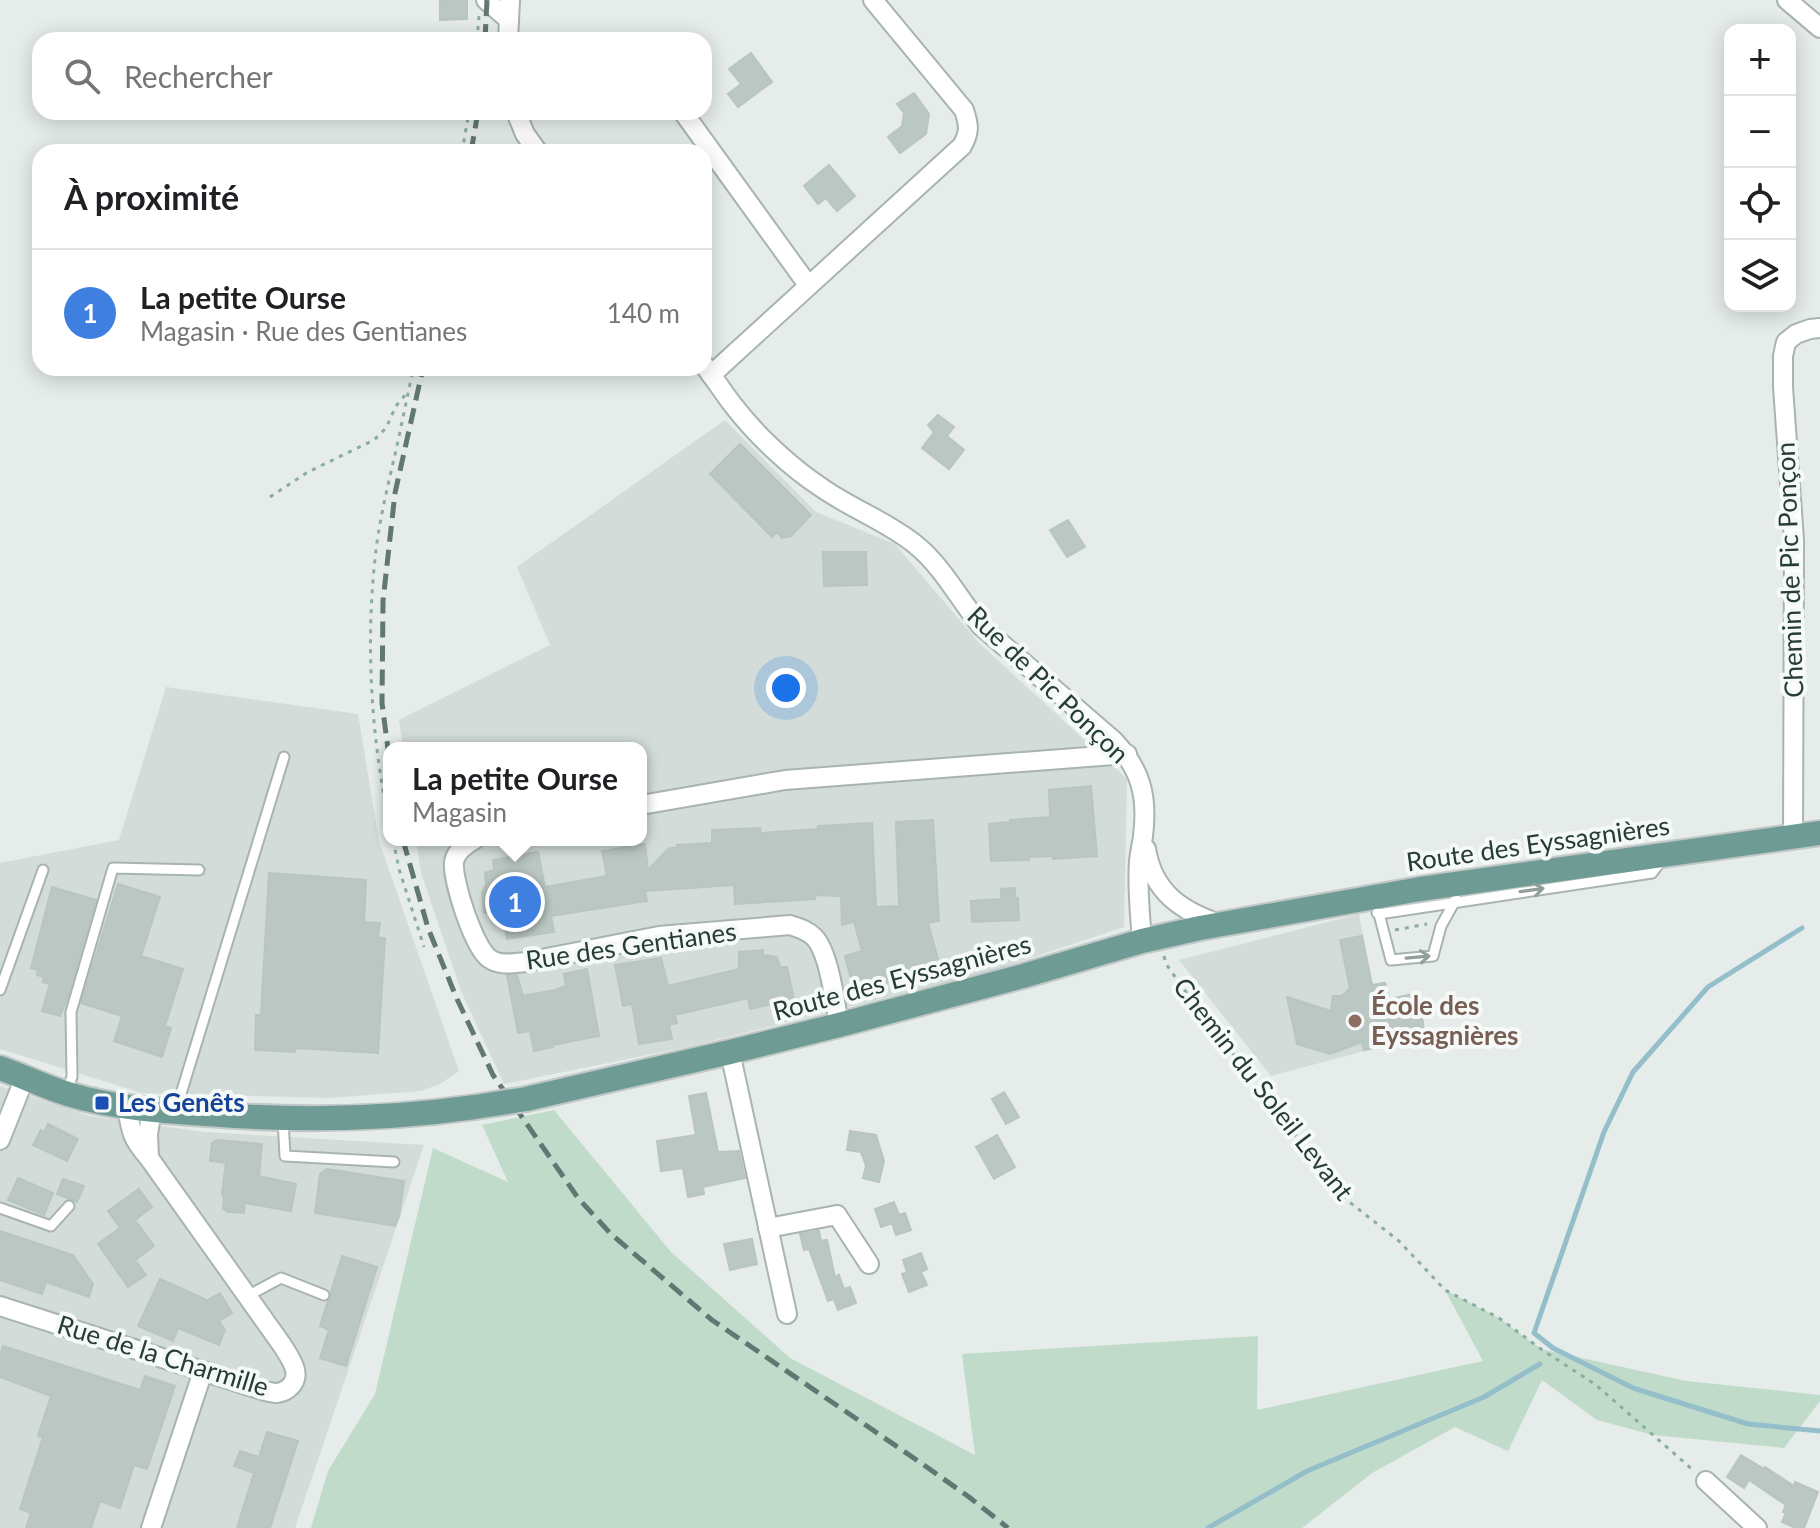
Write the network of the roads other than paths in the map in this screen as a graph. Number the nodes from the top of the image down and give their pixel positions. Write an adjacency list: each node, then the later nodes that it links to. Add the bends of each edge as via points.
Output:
1 (510, 0): 5 (street)
2 (873, 0): 13 (street, via 964,110 969,125 962,146)
3 (1787, 0): 6 (street)
4 (482, 6): 5 (street)
5 (509, 20): 7 (street)
6 (1820, 28)
7 (508, 32)
8 (519, 120): 10 (street)
9 (689, 120): 11 (street)
10 (532, 144)
11 (706, 144)
12 (712, 152): 13 (street)
13 (808, 285): 15 (street)
14 (1820, 328): 22 (street, Chemin de Pic Ponçon, via 1796,334 1786,342 1783,356 1794,540)
15 (712, 367)
16 (712, 376): 17 (street, Rue de Pic Ponçon, via 753,429 796,468 915,545 938,566 981,626)
17 (1127, 754): 19 (street, via 785,780); 21 (street, Rue de Pic Ponçon, via 1140,778)
18 (284, 757): 40 (lane)
19 (647, 804)
20 (1820, 833): 22 (main road, Route des Eyssagnières)
21 (1143, 834): 27 (street, Rue de Pic Ponçon, via 1154,878); 29 (street, Rue de Pic Ponçon)
22 (1793, 837): 26 (main road, Route des Eyssagnières)
23 (464, 846): 34 (street, Rue des Gentianes, via 455,859 454,877 473,935 490,960 526,962 659,936 790,925 813,935 823,949)
24 (43, 870): 33 (lane)
25 (199, 870): 38 (lane, via 113,868 71,1012 72,1077)
26 (1460, 892): 28 (main road, Route des Eyssagnières); 30 (lane); 30 (lane, one-way to 26, via 1391,960 1433,956 1443,922)
27 (1170, 897): 29 (street); 31 (street, Rue de Pic Ponçon); 32 (street, via 1173,926)
28 (1359, 899): 30 (lane); 31 (main road, Route des Eyssagnières)
29 (1139, 901): 32 (street, Rue de Pic Ponçon)
30 (1379, 914)
31 (1220, 924): 32 (main road, Route des Eyssagnières)
32 (1156, 937): 34 (main road, Route des Eyssagnières)
33 (0, 990)
34 (839, 1025): 35 (main road, Route des Eyssagnières)
35 (730, 1052): 41 (main road, Route des Eyssagnières, bridge, via 475,1107 391,1117); 47 (street)
36 (0, 1068): 37 (main road, Route des Eyssagnières)
37 (25, 1077): 38 (main road, Route des Eyssagnières); 42 (street)
38 (65, 1093): 39 (main road, Route des Eyssagnières)
39 (127, 1107): 40 (main road, Route des Eyssagnières); 43 (street, Rue de la Charmille, via 131,1134)
40 (163, 1111): 41 (main road, Route des Eyssagnières); 43 (street, via 148,1134)
41 (283, 1119): 44 (lane, via 285,1156)
42 (0, 1140)
43 (149, 1158): 50 (street, Rue de la Charmille)
44 (394, 1162)
45 (69, 1206): 46 (lane, via 51,1226)
46 (0, 1208)
47 (768, 1228): 48 (street, via 837,1215); 52 (street)
48 (869, 1264)
49 (324, 1295): 50 (lane, via 281,1278)
50 (247, 1296): 53 (street, Rue de la Charmille, via 282,1345 294,1368 293,1384 275,1393)
51 (0, 1306): 53 (street, Rue de la Charmille)
52 (787, 1314)
53 (203, 1371): 55 (street)
54 (1706, 1481): 56 (street)
55 (151, 1528)
56 (1757, 1528)

